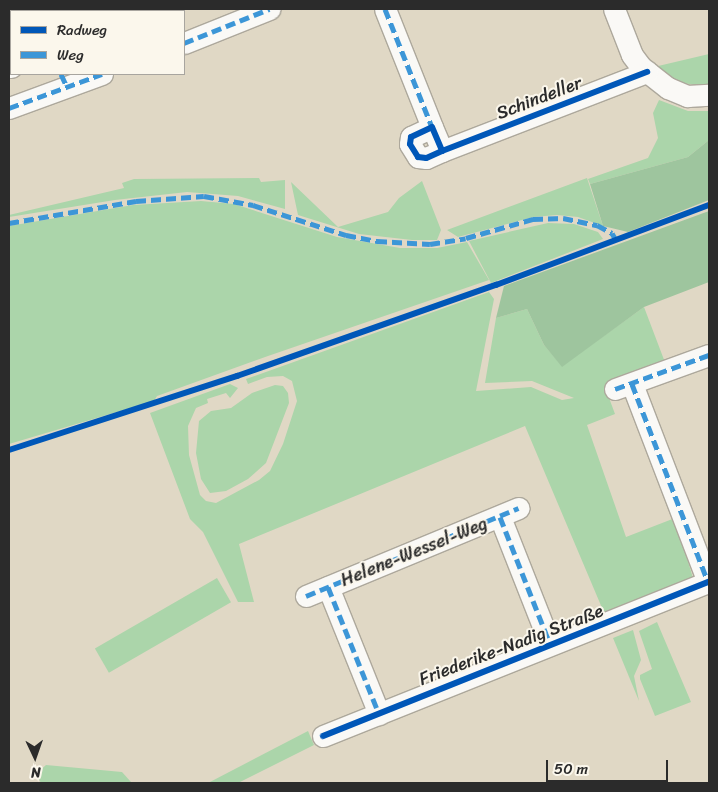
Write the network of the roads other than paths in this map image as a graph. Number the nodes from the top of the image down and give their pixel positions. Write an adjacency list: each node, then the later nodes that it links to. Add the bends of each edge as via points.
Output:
1 (269, 9): 4 (street)
2 (385, 9): 5 (street, Schindeller, via 442,151)
3 (614, 9): 5 (street, via 632,55)
4 (185, 43)
5 (647, 72): 8 (street, via 687,96)
6 (96, 75): 7 (street)
7 (64, 80): 9 (street)
8 (709, 96)
9 (9, 108)
10 (709, 355): 11 (street, via 623,386)
11 (709, 582): 14 (street, Friederike-Nadig Straße)
12 (328, 587): 13 (street, Helene-Wessel-Weg); 14 (street, Helene-Wessel-Weg, via 509,512); 15 (street, Helene-Wessel-Weg)
13 (306, 596)
14 (550, 644): 15 (street, Friederike-Nadig Straße)
15 (379, 714): 16 (street, Friederike-Nadig Straße)
16 (323, 736)

